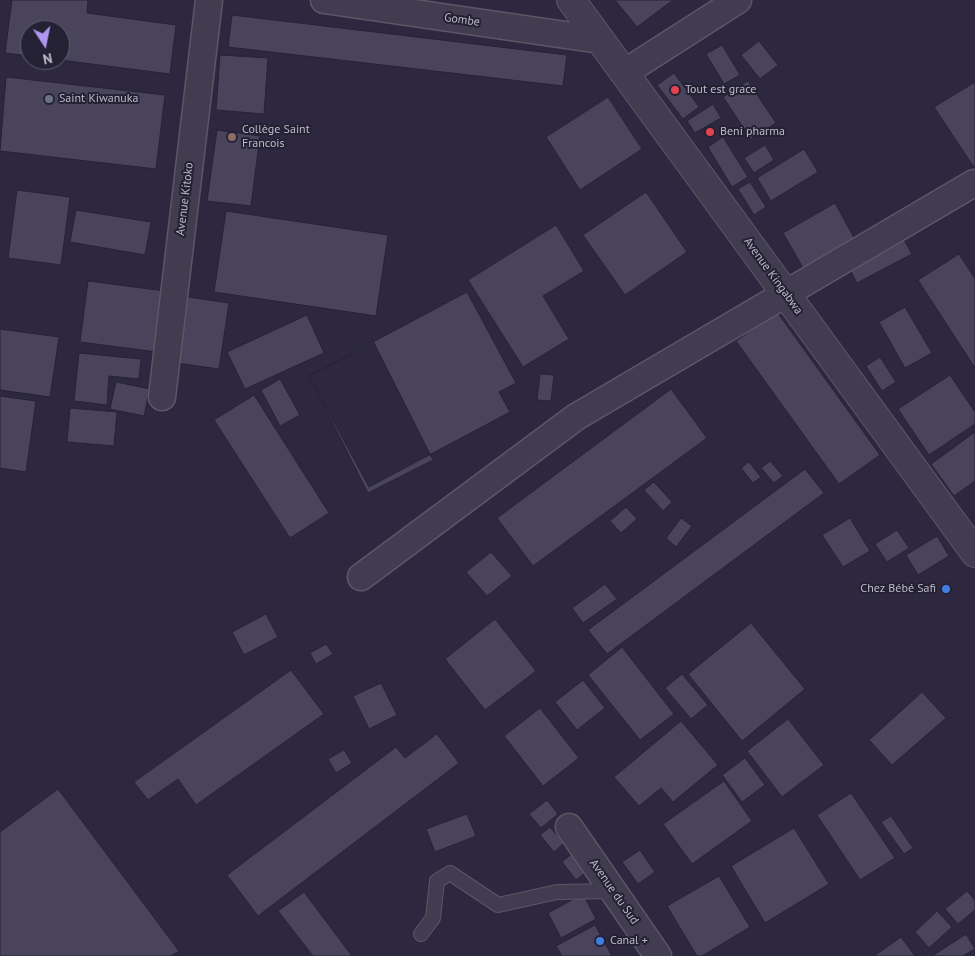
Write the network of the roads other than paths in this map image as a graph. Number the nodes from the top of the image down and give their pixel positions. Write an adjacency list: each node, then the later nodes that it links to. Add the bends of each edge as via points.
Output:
1 (209, 0): 9 (street, Avenue Kitoko)
2 (324, 0): 5 (street, Gombe)
3 (571, 0): 5 (street, Avenue Kingabwa)
4 (738, 0): 6 (street)
5 (600, 40): 6 (street, Avenue Kingabwa)
6 (624, 73): 8 (street, Avenue Kingabwa)
7 (974, 183): 8 (street)
8 (786, 293): 10 (street, Avenue Kingabwa); 11 (street, via 576,417)
9 (162, 397)
10 (975, 553)
11 (361, 577)
12 (569, 828): 13 (street, Avenue du Sud)
13 (613, 891): 14 (lane, via 558,892 498,905 450,873 436,881 433,918); 15 (street, Avenue du Sud)
14 (421, 934)
15 (658, 956)

